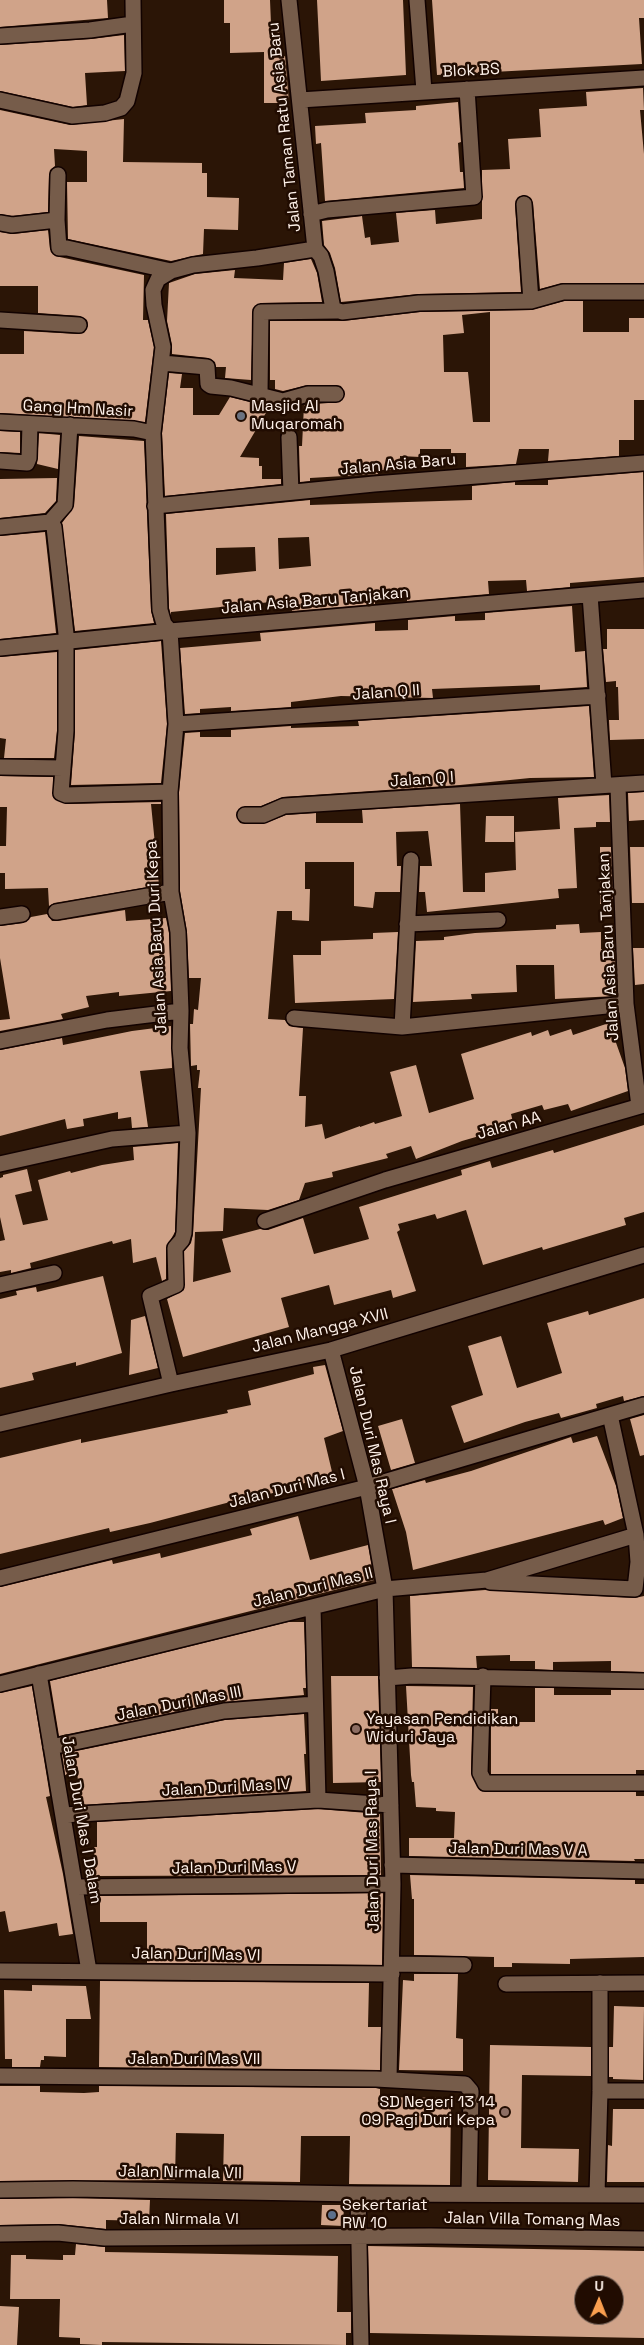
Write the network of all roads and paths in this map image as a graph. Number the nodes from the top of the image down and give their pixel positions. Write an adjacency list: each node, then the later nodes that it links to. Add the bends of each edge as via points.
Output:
1 (133, 0): 4 (street)
2 (289, 0): 10 (street, Jalan Taman Ratu Asia Baru)
3 (417, 0): 8 (street)
4 (133, 24): 5 (street); 9 (street, via 132,88 121,108 72,116)
5 (0, 36)
6 (644, 78): 7 (street, Blok BS)
7 (466, 89): 8 (street, Blok BS); 13 (street, via 474,197)
8 (424, 91): 10 (street, Blok BS)
9 (0, 100)
10 (300, 100): 13 (street, Jalan Taman Ratu Asia Baru)
11 (58, 175): 14 (street)
12 (524, 204): 19 (street)
13 (311, 214): 16 (street, Jalan Taman Ratu Asia Baru)
14 (57, 220): 15 (street, via 12,225); 17 (street, via 60,248)
15 (0, 223)
16 (315, 249): 17 (street, Jalan Taman Ratu Asia Baru, via 193,265); 20 (street, via 326,271 333,309)
17 (171, 271): 23 (street, via 158,279 153,290 163,347)
18 (644, 292): 19 (street, via 563,292)
19 (531, 301): 20 (street, via 419,303)
20 (338, 311): 25 (street, via 261,312)
21 (0, 320): 22 (street)
22 (79, 325)
23 (162, 363): 25 (street, via 207,367 208,384 211,386); 29 (street)
24 (336, 394): 25 (street, via 308,394 283,401)
25 (260, 395)
26 (0, 422): 27 (street, Gang Hm Nasir)
27 (30, 424): 28 (street, Gang Hm Nasir); 31 (street, via 27,463)
28 (70, 425): 29 (street, Gang Hm Nasir); 35 (street, via 65,505)
29 (153, 433): 34 (street)
30 (289, 437): 33 (street)
31 (0, 461)
32 (644, 463): 33 (street, Jalan Asia Baru)
33 (291, 492): 34 (street, Jalan Asia Baru)
34 (155, 506): 39 (street, via 160,610)
35 (50, 522): 36 (street); 40 (street, via 54,527)
36 (0, 527)
37 (644, 590): 38 (street, Jalan Asia Baru Tanjakan)
38 (590, 595): 39 (street, Jalan Asia Baru Tanjakan); 42 (street, Jalan Asia Baru Tanjakan)
39 (170, 631): 40 (street, Jalan Asia Baru Tanjakan); 43 (street, Jalan Asia Baru Duri Kepa)
40 (66, 642): 41 (street, Jalan Asia Baru Tanjakan); 45 (street)
41 (0, 648)
42 (598, 696): 43 (street, Jalan Q II); 47 (street, Jalan Asia Baru Tanjakan)
43 (176, 724): 48 (street, Jalan Asia Baru Duri Kepa)
44 (0, 767): 45 (street)
45 (63, 768): 48 (street, via 60,790 66,795)
46 (644, 783): 47 (street)
47 (611, 785): 49 (street, Jalan Q I, via 284,806 263,815); 57 (street, Jalan Asia Baru Tanjakan)
48 (170, 792): 51 (street, Jalan Asia Baru Duri Kepa)
49 (245, 815)
50 (411, 860): 56 (street)
51 (171, 892): 52 (street); 58 (street, Jalan Asia Baru Duri Kepa, via 178,932)
52 (56, 912)
53 (22, 914): 54 (street)
54 (0, 917)
55 (498, 920): 56 (street)
56 (407, 924): 60 (street)
57 (626, 1004): 60 (street); 62 (street, Jalan Asia Baru Tanjakan)
58 (181, 1011): 61 (street, via 107,1020); 63 (street, Jalan Asia Baru Duri Kepa, via 180,1048)
59 (294, 1018): 60 (street)
60 (402, 1027)
61 (0, 1041)
62 (641, 1106): 65 (street, Jalan AA, via 385,1180)
63 (188, 1133): 64 (street, via 112,1139); 70 (street, Jalan Asia Baru Duri Kepa, via 182,1240 175,1248 176,1285 150,1296)
64 (0, 1164)
65 (265, 1221)
66 (644, 1255): 69 (street, Jalan Mangga XVII)
67 (54, 1273): 68 (street)
68 (0, 1285)
69 (331, 1350): 70 (street, Jalan Mangga XVII); 74 (street, Jalan Duri Mas Raya I)
70 (171, 1384): 73 (street, Jalan Mangga XVII)
71 (644, 1404): 72 (street, Jalan Duri Mas I)
72 (610, 1415): 74 (street, Jalan Duri Mas I); 75 (street)
73 (0, 1424)
74 (367, 1487): 76 (street, Jalan Duri Mas I); 78 (street, Jalan Duri Mas Raya I)
75 (636, 1535): 77 (street, Jalan Duri Mas II); 77 (street, via 638,1562 636,1586 632,1590 497,1584)
76 (0, 1578)
77 (487, 1580): 78 (street, Jalan Duri Mas II)
78 (385, 1589): 79 (street, Jalan Duri Mas II); 82 (street, Jalan Duri Mas Raya I)
79 (313, 1607): 80 (street, Jalan Duri Mas II); 85 (street)
80 (38, 1674): 84 (street, Jalan Duri Mas II); 86 (street, Jalan Duri Mas I Dalam)
81 (483, 1676): 82 (street); 83 (street); 87 (street, via 480,1773 483,1781 488,1784)
82 (387, 1678): 89 (street, Jalan Duri Mas Raya I)
83 (644, 1681)
84 (0, 1684)
85 (315, 1704): 86 (street, Jalan Duri Mas III, via 224,1711); 88 (street)
86 (51, 1747): 90 (street, Jalan Duri Mas I Dalam)
87 (644, 1783)
88 (318, 1800): 89 (street, Jalan Duri Mas IV); 90 (street, Jalan Duri Mas IV)
89 (390, 1805): 91 (street, Jalan Duri Mas Raya I)
90 (63, 1815): 94 (street, Jalan Duri Mas I Dalam)
91 (392, 1865): 92 (street, Jalan Duri Mas V A); 93 (street, Jalan Duri Mas Raya I)
92 (644, 1871)
93 (392, 1884): 94 (street, Jalan Duri Mas V); 96 (street, Jalan Duri Mas Raya I)
94 (75, 1887): 98 (street, Jalan Duri Mas I Dalam)
95 (464, 1965): 96 (street, Jalan Duri Mas VI)
96 (392, 1969): 98 (street, Jalan Duri Mas VI); 103 (street, Jalan Duri Mas Raya I)
97 (0, 1971): 98 (street, Jalan Duri Mas VI)
98 (89, 1972)
99 (600, 1983): 100 (street); 101 (street); 105 (street, Jalan Villa Tomang Mas)
100 (644, 1983)
101 (506, 1984)
102 (0, 2076): 103 (street, Jalan Duri Mas VII)
103 (388, 2079): 108 (street, via 468,2086 471,2092)
104 (644, 2090): 105 (street)
105 (600, 2091): 109 (street, Jalan Villa Tomang Mas)
106 (0, 2190): 107 (street, Jalan Nirmala VII)
107 (358, 2194): 108 (street, Jalan Nirmala VII); 112 (street)
108 (469, 2194): 109 (street, Jalan Villa Tomang Mas)
109 (597, 2194): 110 (street, Jalan Villa Tomang Mas)
110 (644, 2194)
111 (0, 2234): 112 (street, Jalan Nirmala VI, via 58,2233 105,2238)
112 (359, 2235): 113 (street, Jalan Villa Tomang Mas); 114 (street)
113 (644, 2239)
114 (361, 2345)

